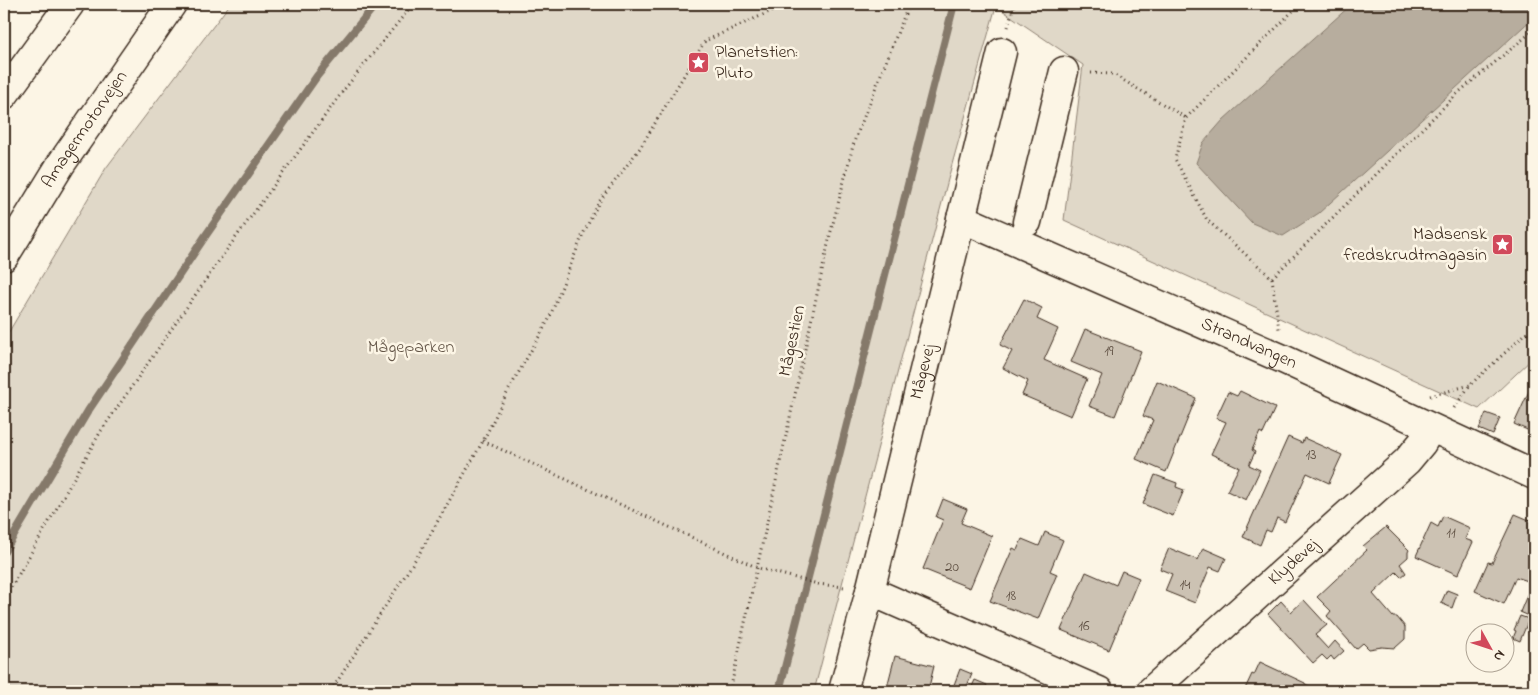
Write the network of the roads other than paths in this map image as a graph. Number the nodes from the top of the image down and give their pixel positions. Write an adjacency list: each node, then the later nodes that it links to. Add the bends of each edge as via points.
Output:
1 (70, 4): 5 (main road)
2 (172, 4): 8 (main road, Amagermotorvejen, via 60,164)
3 (1002, 52): 6 (main road, Mågevej)
4 (1064, 71): 7 (main road)
5 (4, 95)
6 (962, 218): 9 (main road, Strandvangen, via 1284,359); 11 (main road, Mågevej)
7 (1026, 222)
8 (4, 258)
9 (1434, 430): 10 (main road, Strandvangen); 14 (main road, Klydevej, via 1408,461)
10 (1534, 475)
11 (870, 590): 12 (main road, Mågevej); 13 (main road)
12 (843, 691)
13 (1099, 691)
14 (1151, 691)

